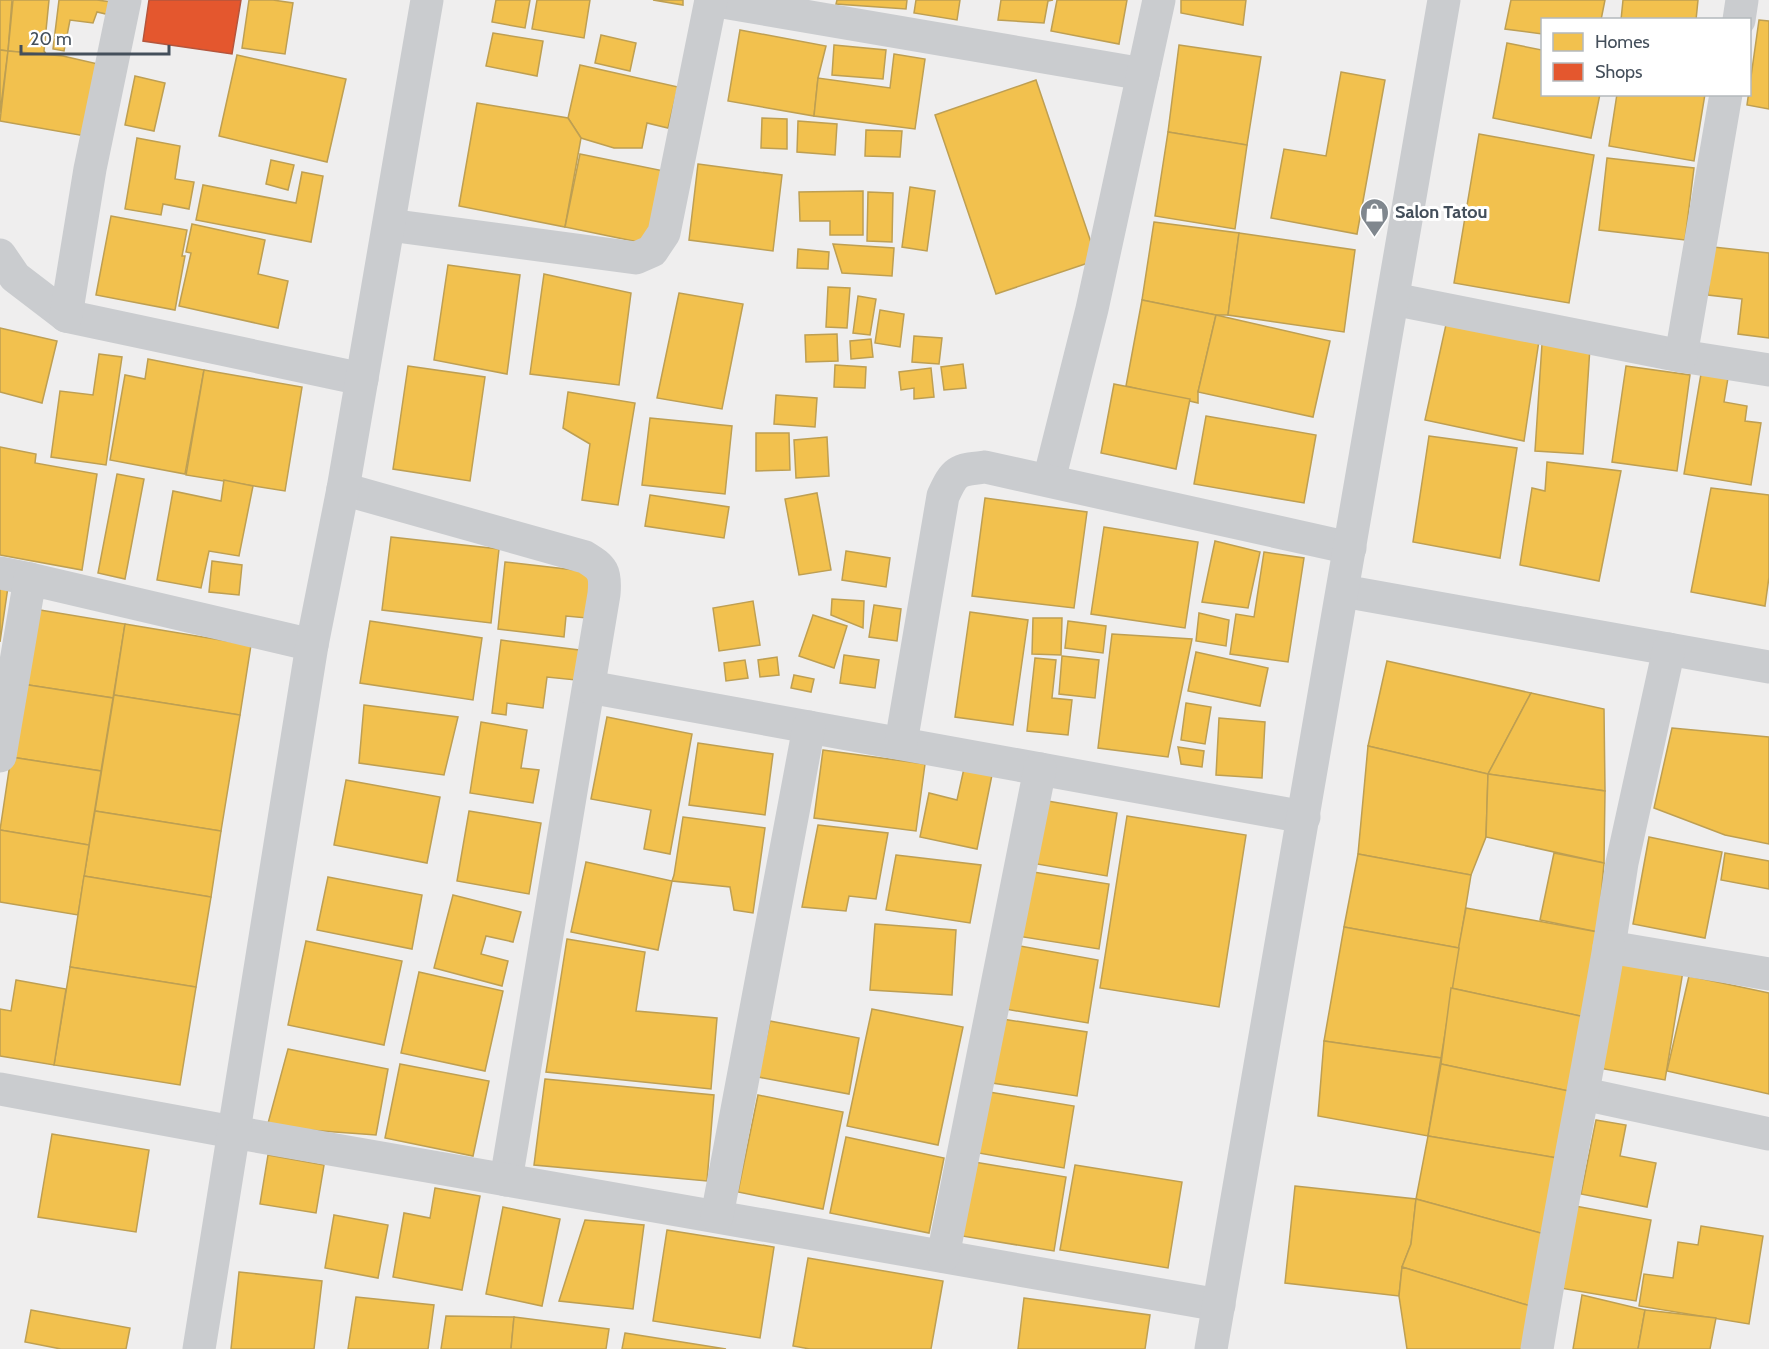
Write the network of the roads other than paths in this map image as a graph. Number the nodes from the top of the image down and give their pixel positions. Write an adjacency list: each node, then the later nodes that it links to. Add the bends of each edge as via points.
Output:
1 (125, 0): 13 (street, via 90,169)
2 (428, 0): 10 (street)
3 (711, 0): 8 (street); 10 (street, via 664,233 652,251 636,258)
4 (1160, 0): 8 (street)
5 (1444, 0): 12 (street)
6 (1742, 0): 7 (street)
7 (1739, 18)
8 (1143, 74): 17 (street, via 1092,309)
9 (1726, 96): 14 (street)
10 (389, 225): 16 (street)
11 (0, 255): 13 (street, via 15,277)
12 (1393, 299): 14 (street); 19 (street)
13 (66, 316): 16 (street)
14 (1681, 356): 15 (street)
15 (1769, 370)
16 (362, 379): 18 (street)
17 (1049, 480): 19 (street); 27 (street, via 986,467 964,469 952,476 943,496)
18 (343, 489): 22 (street); 25 (street, via 585,557 600,566 605,579 604,594)
19 (1350, 548): 21 (street)
20 (15, 576): 22 (street); 28 (street)
21 (1343, 591): 23 (street); 30 (street)
22 (312, 645): 35 (street)
23 (1669, 649): 24 (street); 31 (street, via 1622,863)
24 (1769, 667)
25 (589, 687): 26 (street); 37 (street)
26 (809, 727): 27 (street); 38 (street)
27 (901, 743): 29 (street)
28 (0, 756)
29 (1040, 769): 30 (street); 39 (street)
30 (1304, 817): 40 (street)
31 (1609, 947): 32 (street); 34 (street)
32 (1769, 974)
33 (0, 1089): 35 (street)
34 (1584, 1094): 36 (street); 43 (street)
35 (233, 1132): 37 (street); 41 (street)
36 (1769, 1134)
37 (506, 1180): 38 (street)
38 (717, 1216): 39 (street)
39 (942, 1256): 40 (street)
40 (1219, 1305): 42 (street)
41 (199, 1349)
42 (1211, 1349)
43 (1537, 1349)

